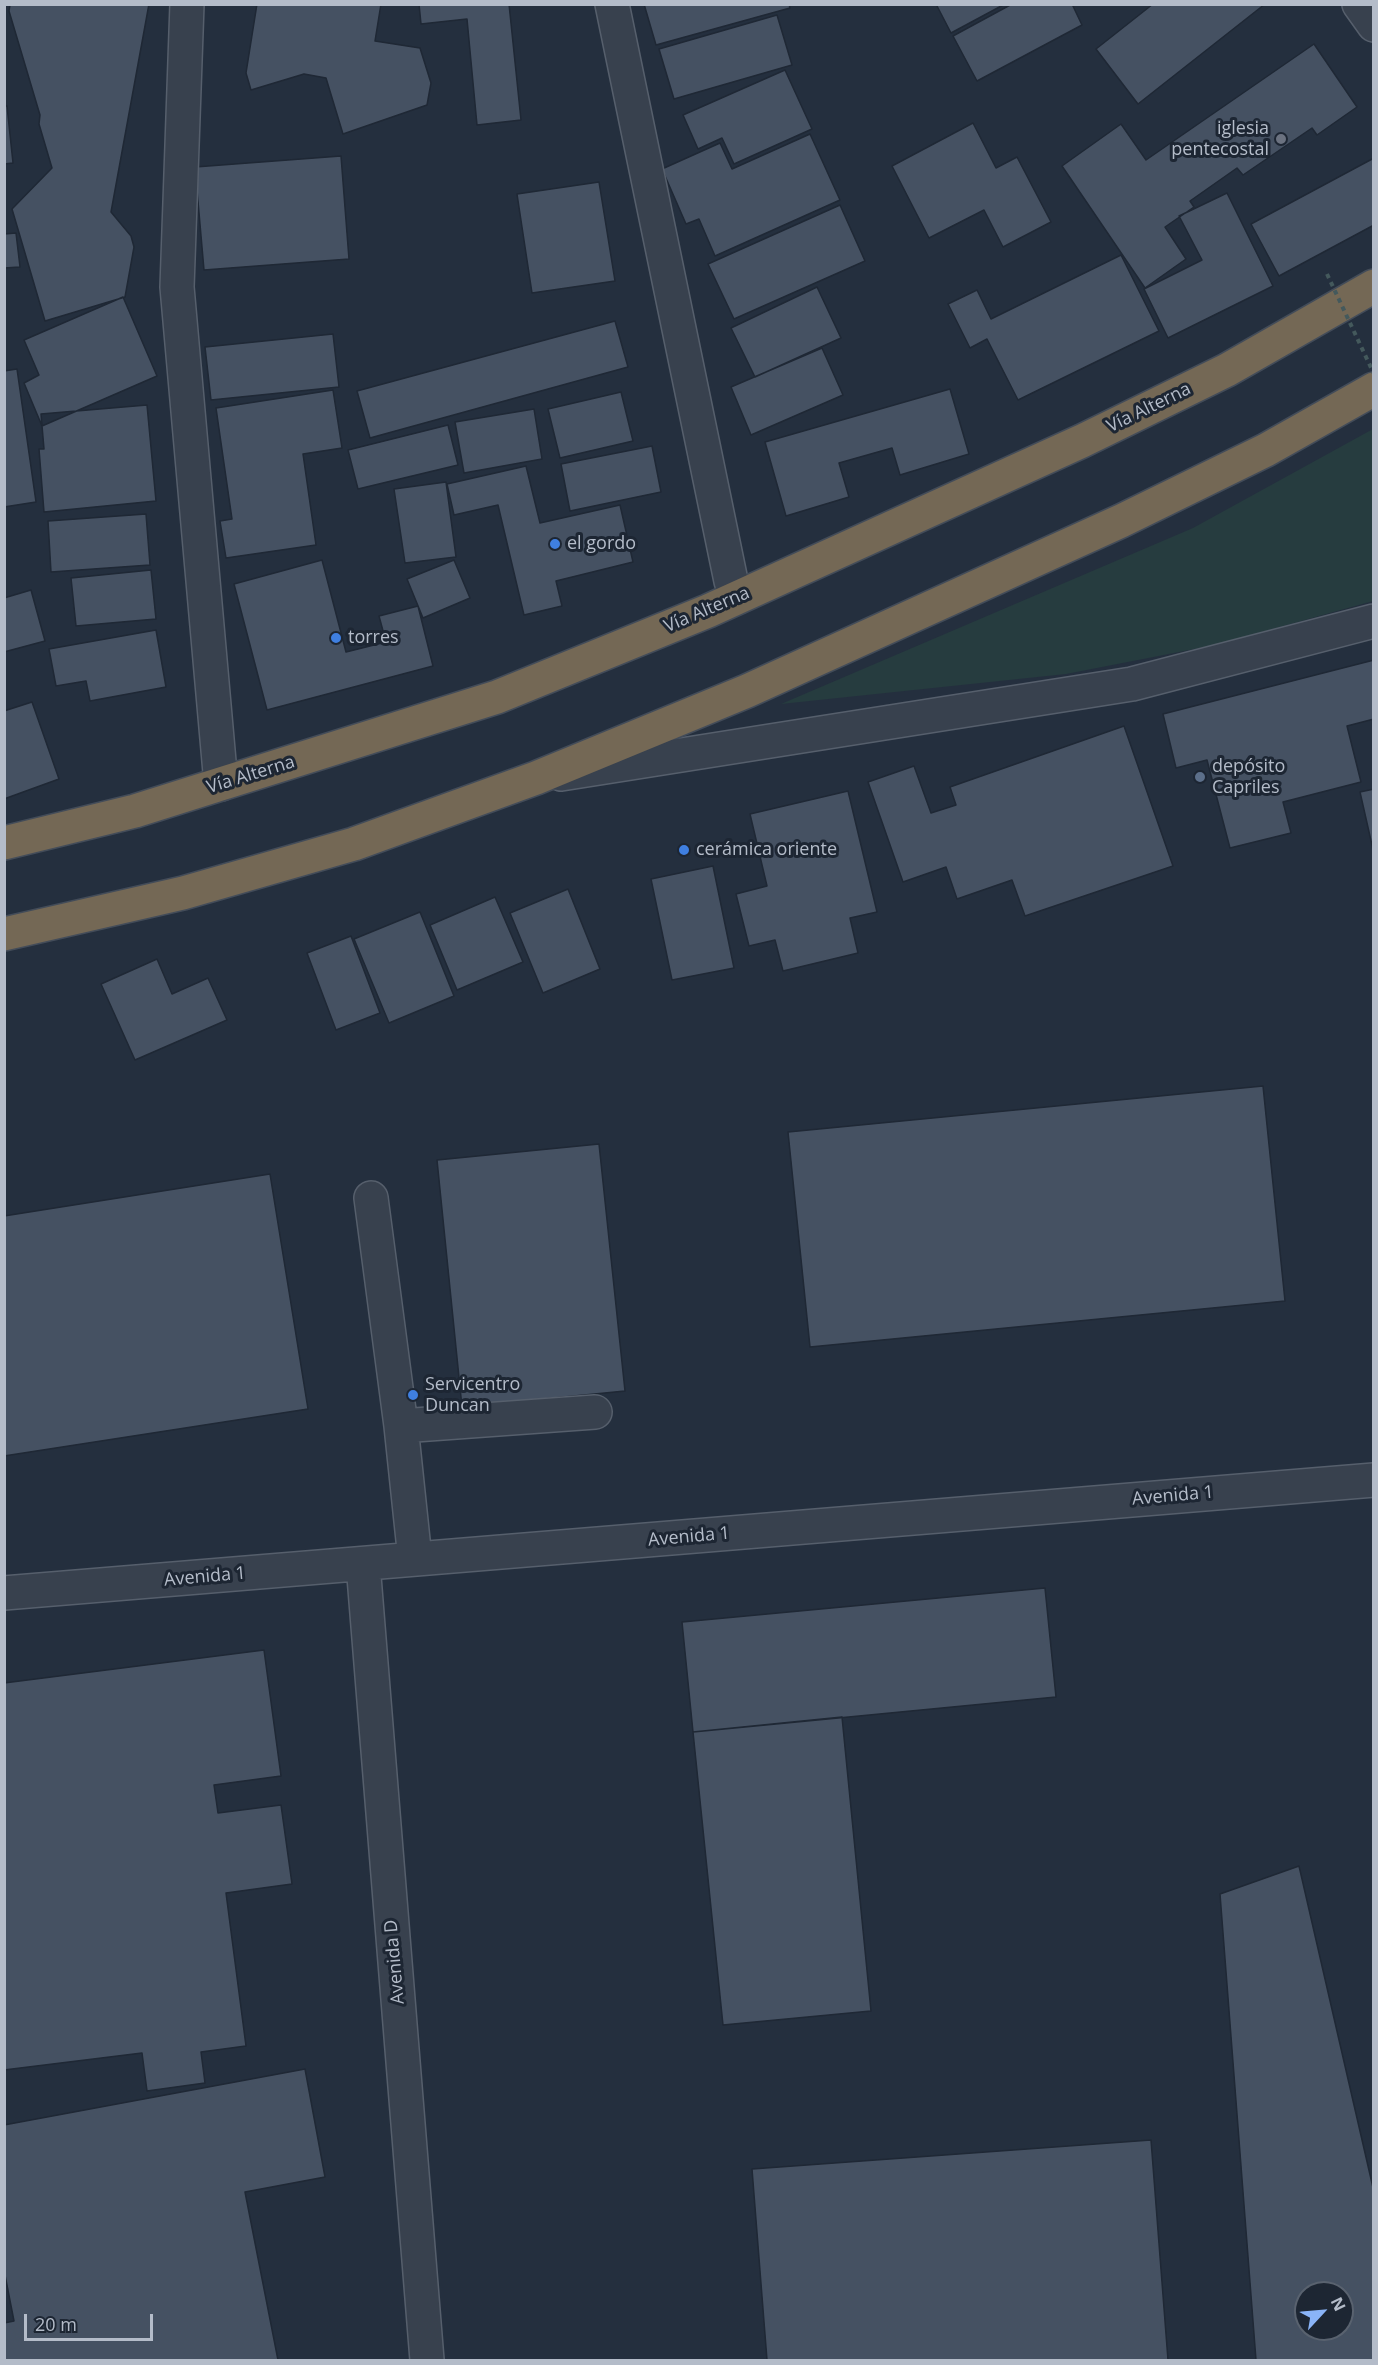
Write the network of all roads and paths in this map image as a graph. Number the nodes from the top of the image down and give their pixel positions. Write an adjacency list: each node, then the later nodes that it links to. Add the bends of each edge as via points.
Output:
1 (187, 4): 12 (street, via 177,287)
2 (612, 4): 9 (street, via 731,581)
3 (1359, 4): 4 (street)
4 (1374, 25)
5 (1327, 274): 7 (path, bridge)
6 (1374, 286): 9 (highway, Vía Alterna, via 1216,375 1082,441)
7 (1374, 374)
8 (1374, 389): 11 (highway, via 1266,450 1121,521 747,691)
9 (738, 597): 12 (highway, Vía Alterna, via 497,698)
10 (1374, 621): 11 (street, via 1132,684)
11 (536, 778): 14 (highway, via 354,844 183,893)
12 (221, 784): 13 (highway, Vía Alterna, via 135,811)
13 (4, 843)
14 (4, 934)
15 (371, 1198): 17 (street)
16 (596, 1412): 17 (street)
17 (401, 1426): 19 (street)
18 (1374, 1480): 19 (street, Avenida 1)
19 (415, 1560): 20 (street, Avenida 1)
20 (363, 1564): 21 (street, Avenida 1); 22 (street, Avenida D)
21 (4, 1593)
22 (427, 2361)

